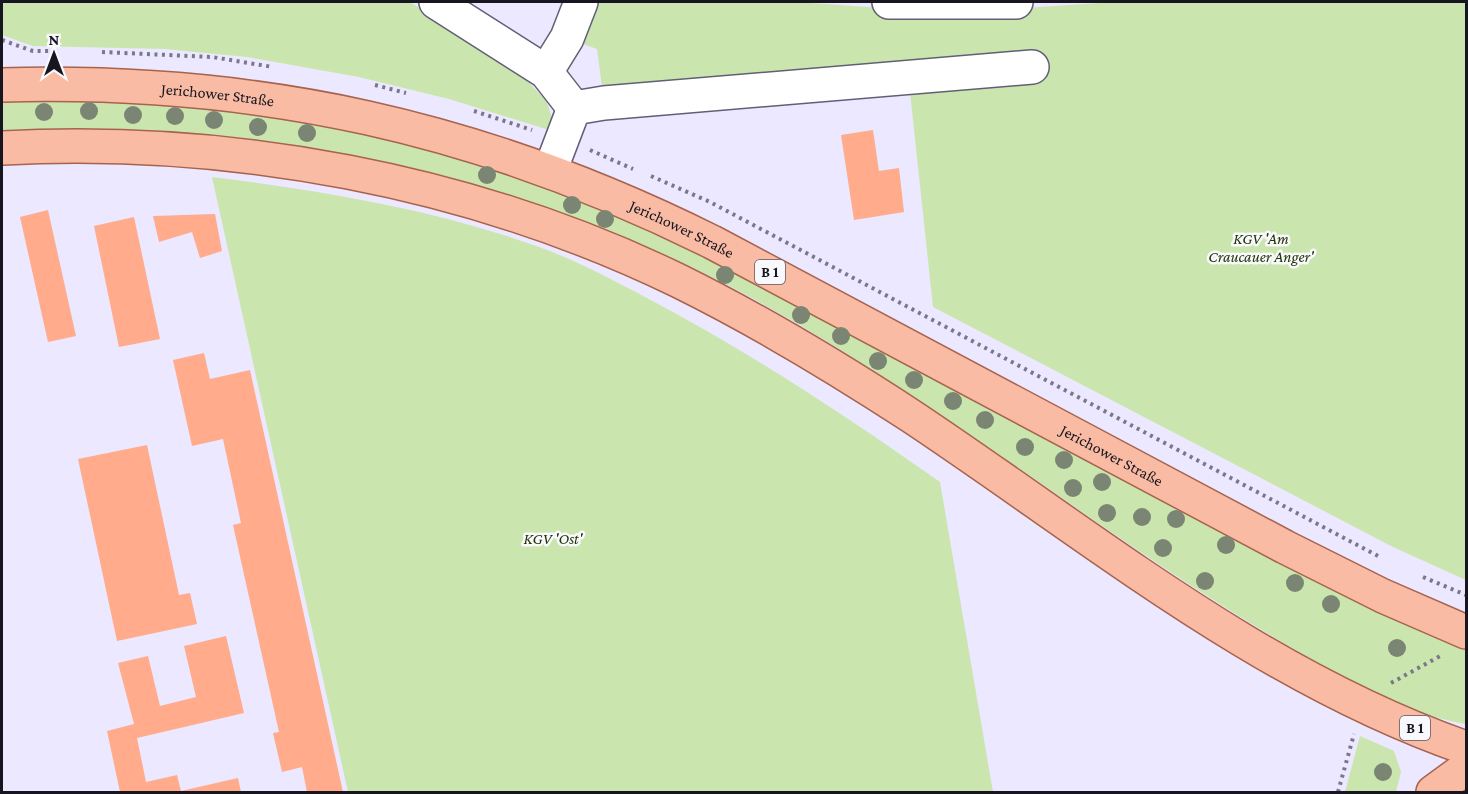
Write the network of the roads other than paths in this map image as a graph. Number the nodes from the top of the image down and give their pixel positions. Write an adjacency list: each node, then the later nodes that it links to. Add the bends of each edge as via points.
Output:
1 (436, 2): 6 (lane)
2 (581, 2): 6 (lane, via 567,38)
3 (889, 2): 4 (lane)
4 (1016, 2)
5 (1032, 67): 8 (lane)
6 (546, 72): 8 (lane)
7 (2, 85): 10 (main road, Jerichower Straße / B 1, via 130,85 262,97 425,131)
8 (574, 108): 10 (lane)
9 (2, 148): 12 (main road, B 1, via 108,146 182,150 337,170 481,206 629,259 788,339 1361,716)
10 (550, 171): 11 (main road, Jerichower Straße / B 1, via 703,237 1383,596)
11 (1457, 642)
12 (1467, 747)
13 (1467, 768): 14 (main road)
14 (1433, 792)

